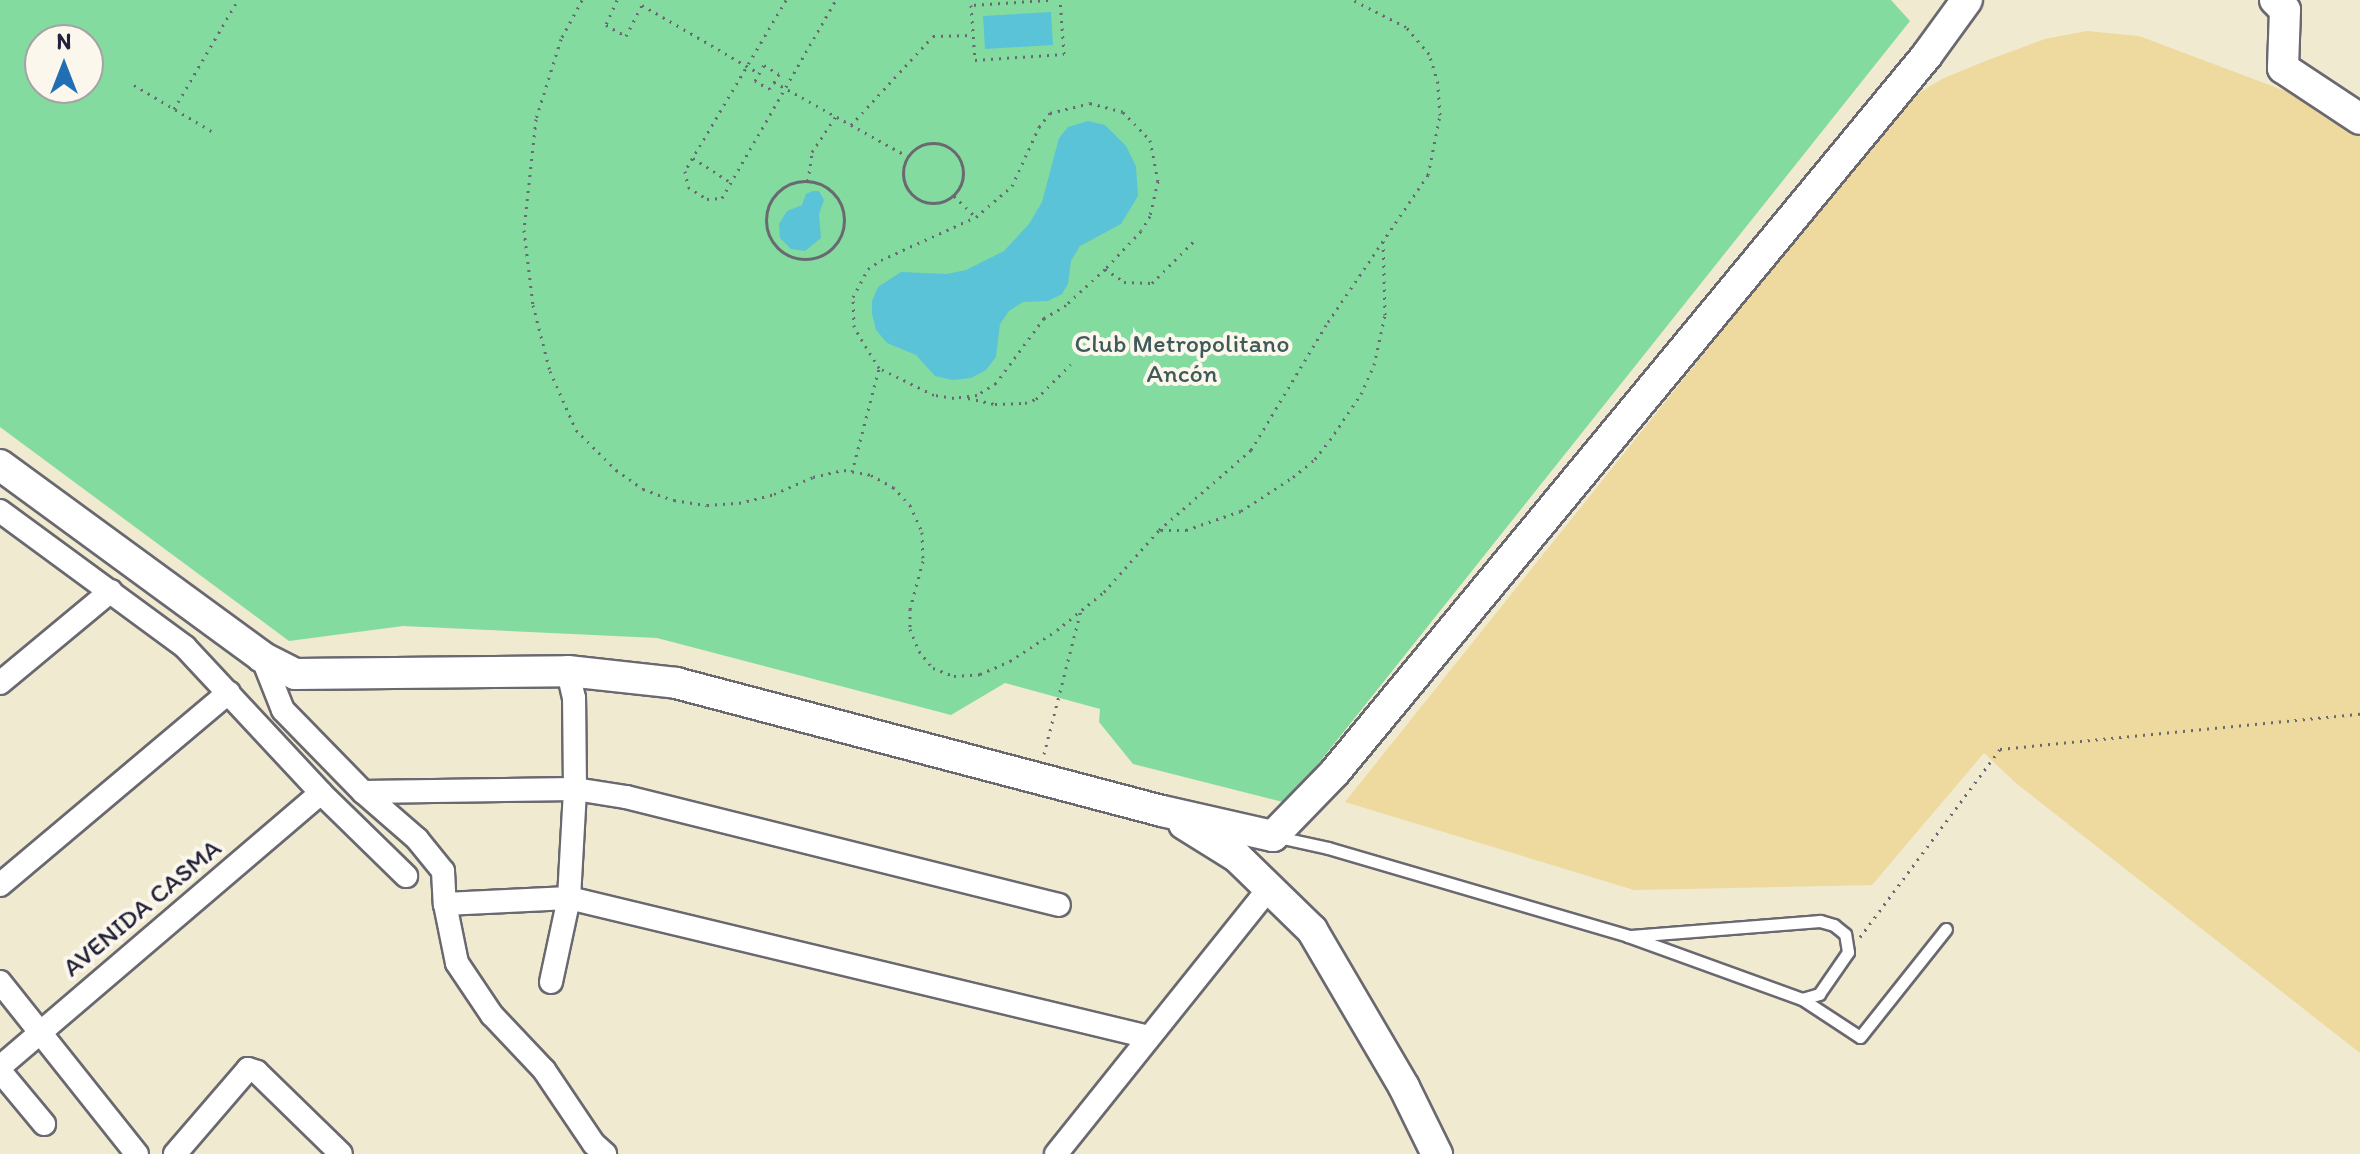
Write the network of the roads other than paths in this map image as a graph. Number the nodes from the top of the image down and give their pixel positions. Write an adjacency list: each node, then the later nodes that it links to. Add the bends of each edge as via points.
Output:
1 (1967, 0): 15 (street, via 1335,772)
2 (2275, 0): 3 (street, via 2285,10 2283,68)
3 (2360, 119)
4 (0, 465): 7 (street)
5 (0, 511): 6 (street)
6 (111, 591): 9 (street); 10 (street, via 185,647)
7 (262, 657): 8 (street, via 295,674); 12 (street, via 283,710)
8 (568, 671): 11 (street, via 574,698); 14 (street, via 676,683)
9 (0, 683)
10 (229, 692): 13 (street); 17 (street)
11 (575, 789): 12 (street); 19 (street); 21 (street, via 626,797)
12 (363, 792): 20 (street, via 417,839 443,871)
13 (321, 793): 16 (street); 27 (street, AVENIDA CASMA)
14 (1162, 811): 15 (street); 18 (street, via 1237,857)
15 (1273, 836): 23 (lane)
16 (406, 876)
17 (0, 885)
18 (1269, 888): 28 (street); 36 (street, via 1312,930)
19 (569, 898): 20 (street); 25 (street); 28 (street)
20 (445, 904): 34 (street, via 457,963 492,1015 544,1070)
21 (1059, 905)
22 (1946, 929): 26 (lane, via 1860,1037)
23 (1628, 936): 26 (lane); 26 (lane, via 1820,921 1834,925 1845,934 1848,952 1819,994)
24 (0, 982): 27 (street)
25 (551, 982)
26 (1802, 999)
27 (41, 1031): 29 (street, AVENIDA CASMA); 31 (street)
28 (1149, 1037): 35 (street)
29 (0, 1069): 30 (street)
30 (44, 1124)
31 (137, 1154)
32 (175, 1154): 33 (street, via 248,1069)
33 (341, 1154)
34 (605, 1154)
35 (1056, 1154)
36 (1437, 1154)

